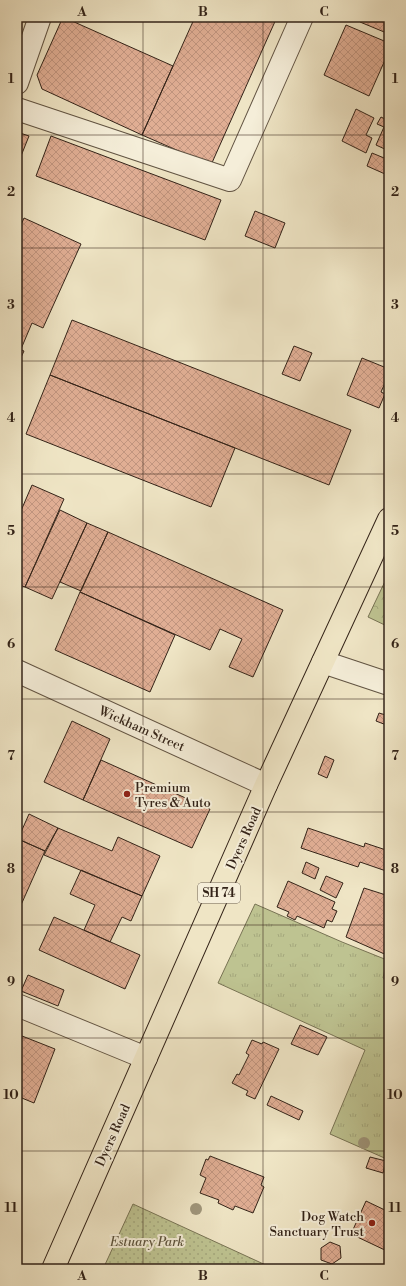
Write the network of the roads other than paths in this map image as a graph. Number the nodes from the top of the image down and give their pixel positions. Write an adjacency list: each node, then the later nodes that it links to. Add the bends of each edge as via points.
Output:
1 (40, 17): 3 (street)
2 (302, 17): 4 (street, via 230,180)
3 (17, 83)
4 (17, 109)
5 (389, 519): 6 (highway, Dyers Road / SH 74)
6 (323, 662): 8 (street); 9 (highway, Dyers Road / SH 74)
7 (17, 671): 9 (street, Wickham Street)
8 (389, 684)
9 (266, 785): 11 (highway, Dyers Road / SH 74)
10 (17, 1006): 11 (street)
11 (146, 1058): 12 (highway, Dyers Road / SH 74)
12 (53, 1269)

